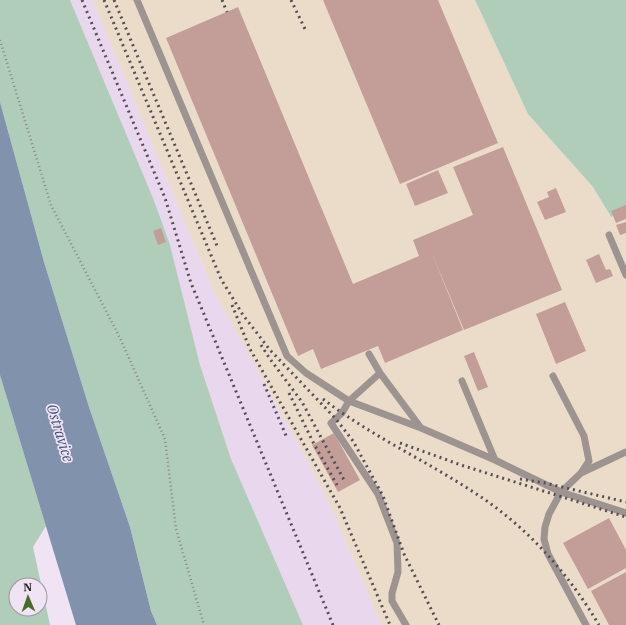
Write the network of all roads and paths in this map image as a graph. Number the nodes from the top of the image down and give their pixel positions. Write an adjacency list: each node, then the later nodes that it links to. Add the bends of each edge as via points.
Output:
1 (137, 0): 9 (lane, via 287,356 306,373)
2 (0, 40): 16 (path, via 51,205 120,338 165,439 176,529)
3 (609, 235): 4 (lane)
4 (626, 275)
5 (370, 354): 6 (lane)
6 (380, 373): 9 (lane); 10 (lane)
7 (553, 376): 13 (lane, via 584,436 589,461)
8 (462, 381): 12 (lane)
9 (348, 401): 10 (lane); 17 (lane, via 342,413 331,424 378,494 397,543 398,572 392,601)
10 (421, 428): 12 (lane)
11 (626, 452): 13 (lane)
12 (495, 460): 14 (lane)
13 (581, 473): 14 (lane)
14 (561, 492): 15 (lane); 18 (lane, via 549,514 544,539 548,554)
15 (626, 513)
16 (204, 625)
17 (406, 625)
18 (586, 625)

